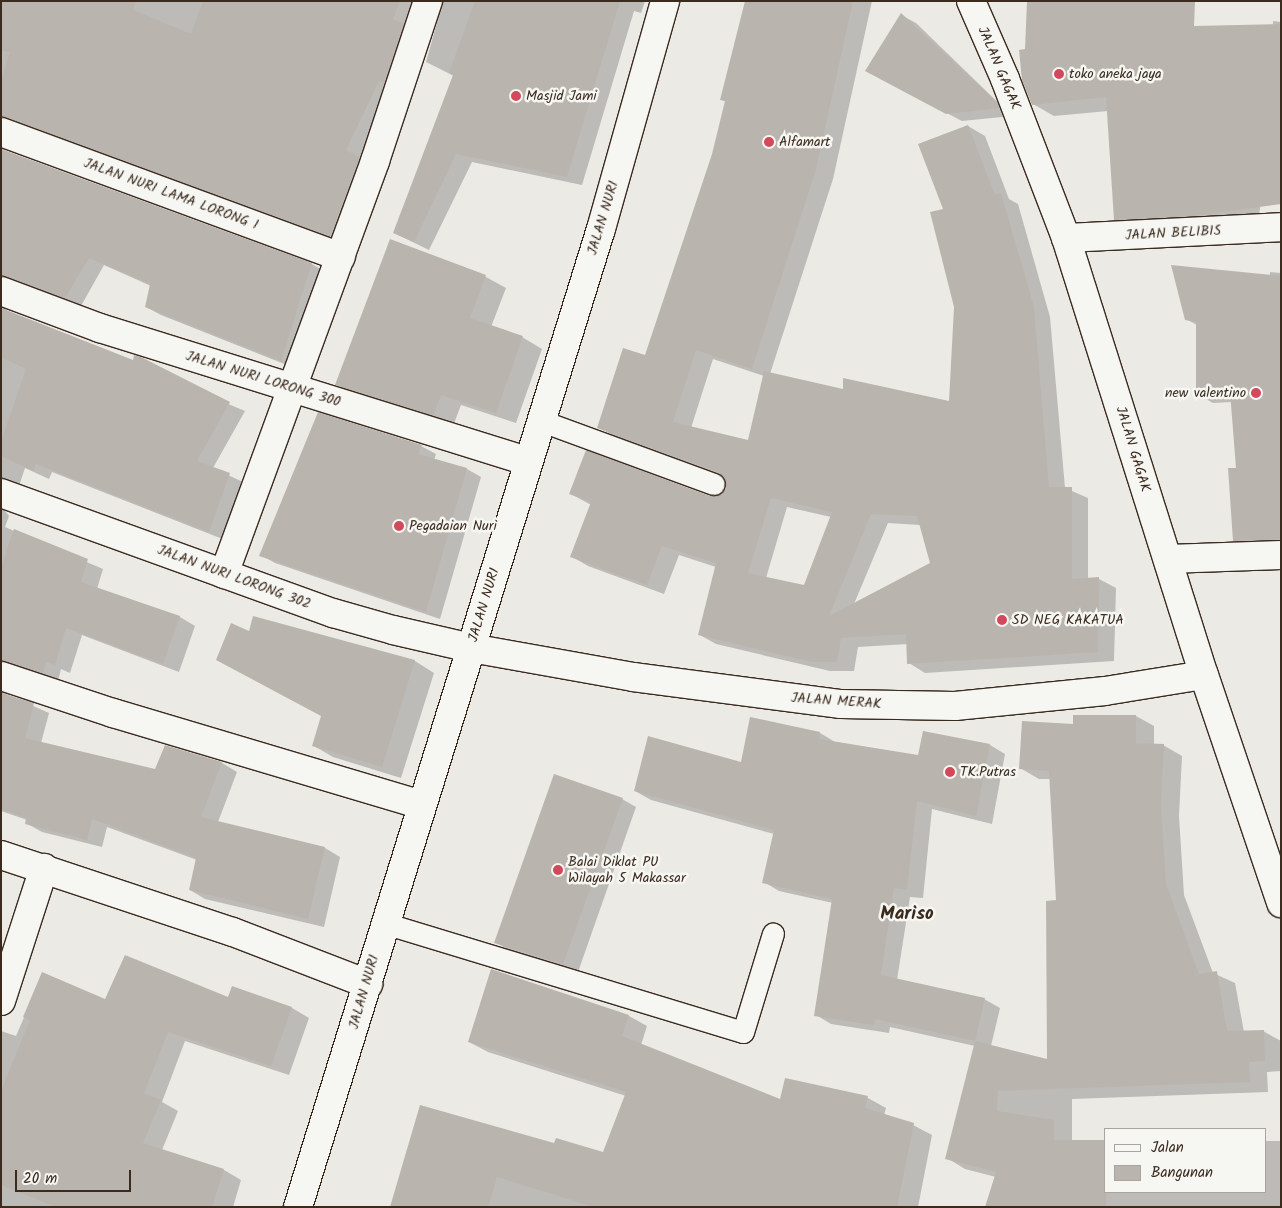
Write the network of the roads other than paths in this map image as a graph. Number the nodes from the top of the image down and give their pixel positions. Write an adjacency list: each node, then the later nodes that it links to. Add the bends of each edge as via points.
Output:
1 (428, 1): 7 (street)
2 (665, 1): 10 (street, JALAN NURI, via 601,229)
3 (971, 1): 6 (street, JALAN GAGAK, via 1005,79)
4 (1, 132): 7 (street, JALAN NURI LAMA LORONG 1)
5 (1281, 227): 6 (street, JALAN BELIBIS)
6 (1066, 238): 15 (street, JALAN GAGAK)
7 (340, 257): 9 (street)
8 (1, 291): 9 (street, JALAN NURI LORONG 300, via 100,328)
9 (293, 388): 11 (street, JALAN NURI LORONG 300); 16 (street)
10 (539, 420): 11 (street, JALAN NURI); 12 (lane)
11 (526, 461): 17 (street, JALAN NURI)
12 (714, 484)
13 (1, 493): 16 (street, JALAN NURI LORONG 302)
14 (1281, 555): 15 (street)
15 (1168, 559): 18 (street, JALAN GAGAK)
16 (224, 574): 17 (street, JALAN NURI LORONG 302, via 333,613)
17 (471, 648): 18 (street, JALAN MERAK, via 633,677 841,704 955,706 1105,691); 20 (street, JALAN NURI)
18 (1204, 675): 23 (street, JALAN GAGAK)
19 (1, 676): 20 (street)
20 (421, 805): 25 (street, JALAN NURI)
21 (1, 854): 22 (street)
22 (44, 868): 27 (street, via 233,932); 28 (street)
23 (1276, 872): 24 (street, JALAN GAGAK)
24 (1281, 903)
25 (384, 923): 26 (lane, via 743,1032); 27 (street, JALAN NURI)
26 (773, 933)
27 (368, 984): 29 (street, JALAN NURI)
28 (1, 1001)
29 (298, 1207)

